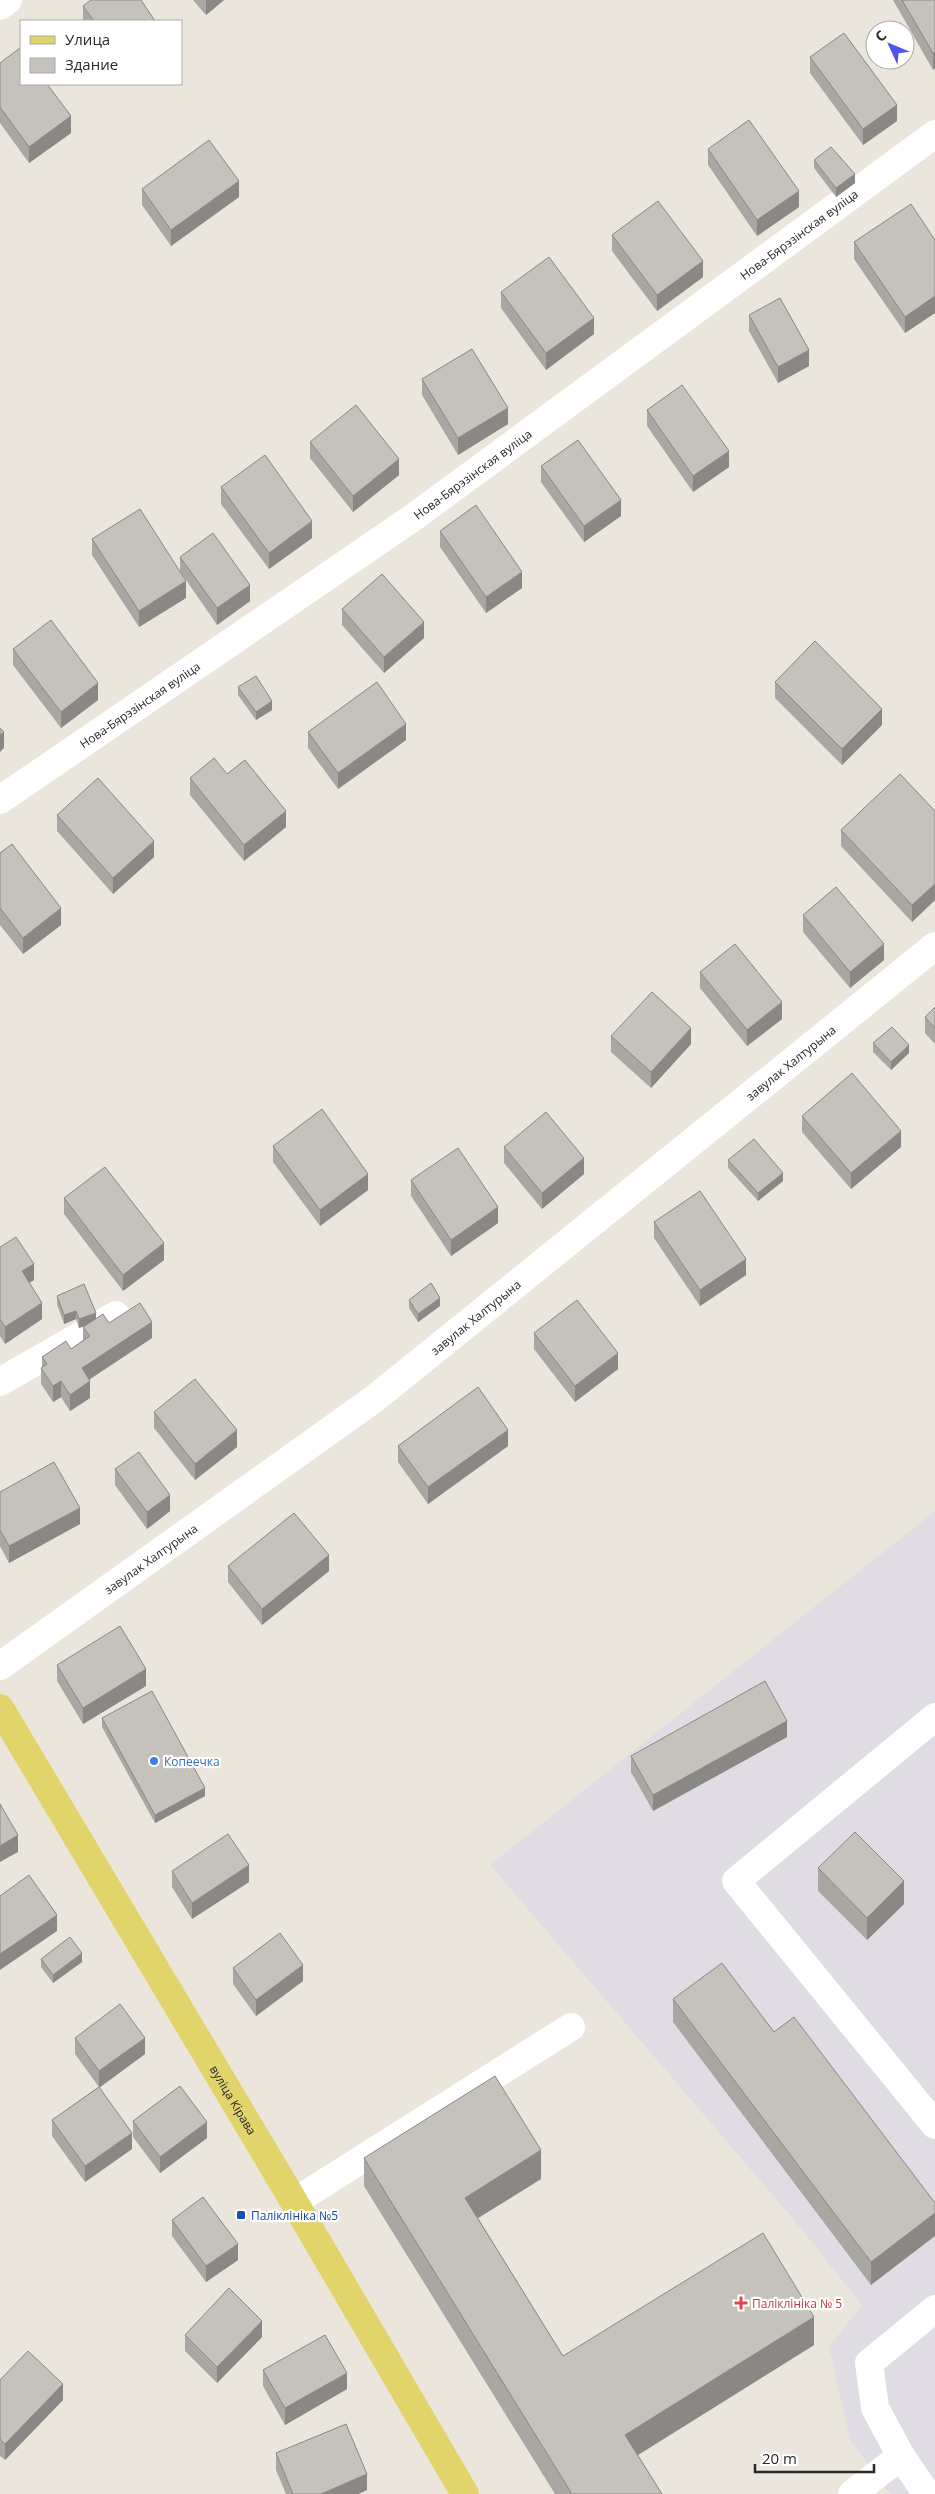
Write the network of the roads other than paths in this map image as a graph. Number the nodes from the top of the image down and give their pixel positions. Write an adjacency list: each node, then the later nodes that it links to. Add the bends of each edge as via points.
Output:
1 (8, 0): 2 (street)
2 (0, 6)
3 (935, 134): 4 (street, Нова-Бярэзінская вуліца, via 411,519)
4 (0, 800)
5 (935, 946): 8 (street, завулак Халтурына, via 374,1399)
6 (116, 1315): 7 (street)
7 (0, 1382)
8 (0, 1666)
9 (0, 1708): 13 (main road, вуліца Кірава)
10 (935, 1717): 12 (street, via 736,1880)
11 (572, 2027): 13 (street)
12 (935, 2125)
13 (294, 2202): 16 (main road, вуліца Кірава)
14 (935, 2309): 15 (street, via 869,2363 875,2408)
15 (901, 2456): 17 (street); 18 (street)
16 (466, 2494)
17 (852, 2494)
18 (927, 2494)

